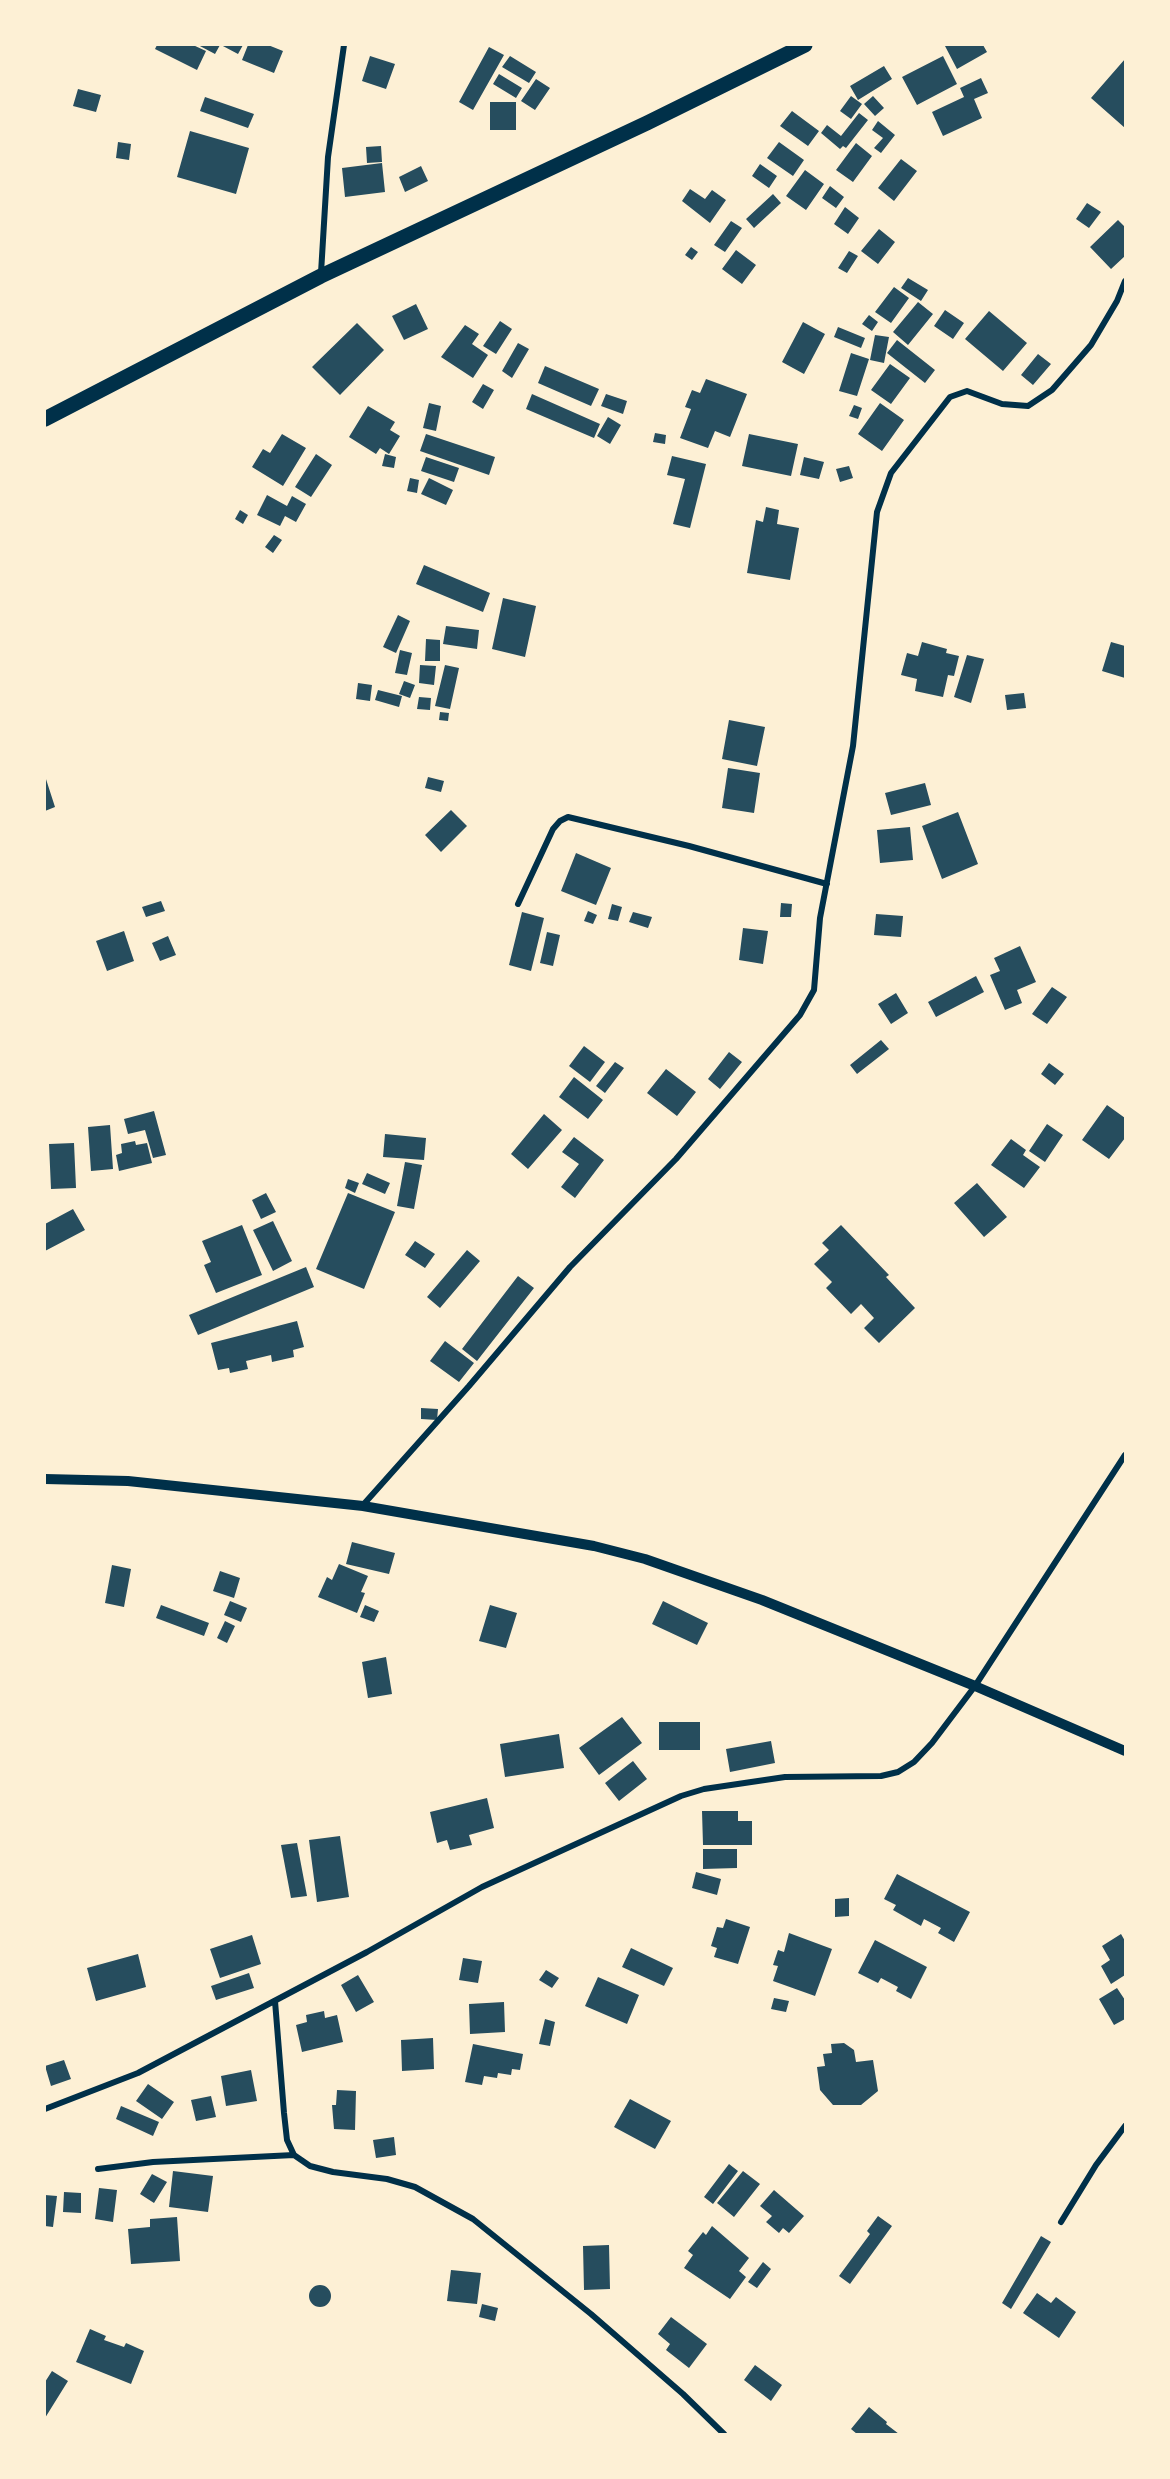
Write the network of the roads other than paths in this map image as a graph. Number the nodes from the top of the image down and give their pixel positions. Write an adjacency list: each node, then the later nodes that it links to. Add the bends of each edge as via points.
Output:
1 (344, 45): 3 (street, via 328,157)
2 (806, 45): 3 (main road)
3 (321, 276): 5 (main road)
4 (1125, 280): 6 (street, via 1090,345 1052,390 1028,406 1002,404 966,392 950,397 891,473 877,512 853,746)
5 (45, 419)
6 (827, 884): 7 (street, via 568,817 552,829); 10 (street, via 814,990 800,1014 676,1159 570,1267)
7 (518, 904)
8 (1125, 1455): 11 (street)
9 (45, 1479): 10 (street, via 128,1481)
10 (363, 1506): 11 (street, via 594,1546 645,1559 762,1600)
11 (975, 1686): 12 (street); 13 (street, via 932,1743 898,1772 881,1776 761,1779 681,1796 482,1887)
12 (1125, 1750)
13 (275, 2001): 14 (street, via 138,2073); 16 (street, via 287,2140)
14 (45, 2109)
15 (1125, 2126): 18 (street)
16 (294, 2154): 17 (street); 19 (street, via 310,2166 415,2187 473,2218 591,2314)
17 (98, 2169)
18 (1061, 2222)
19 (724, 2434)

